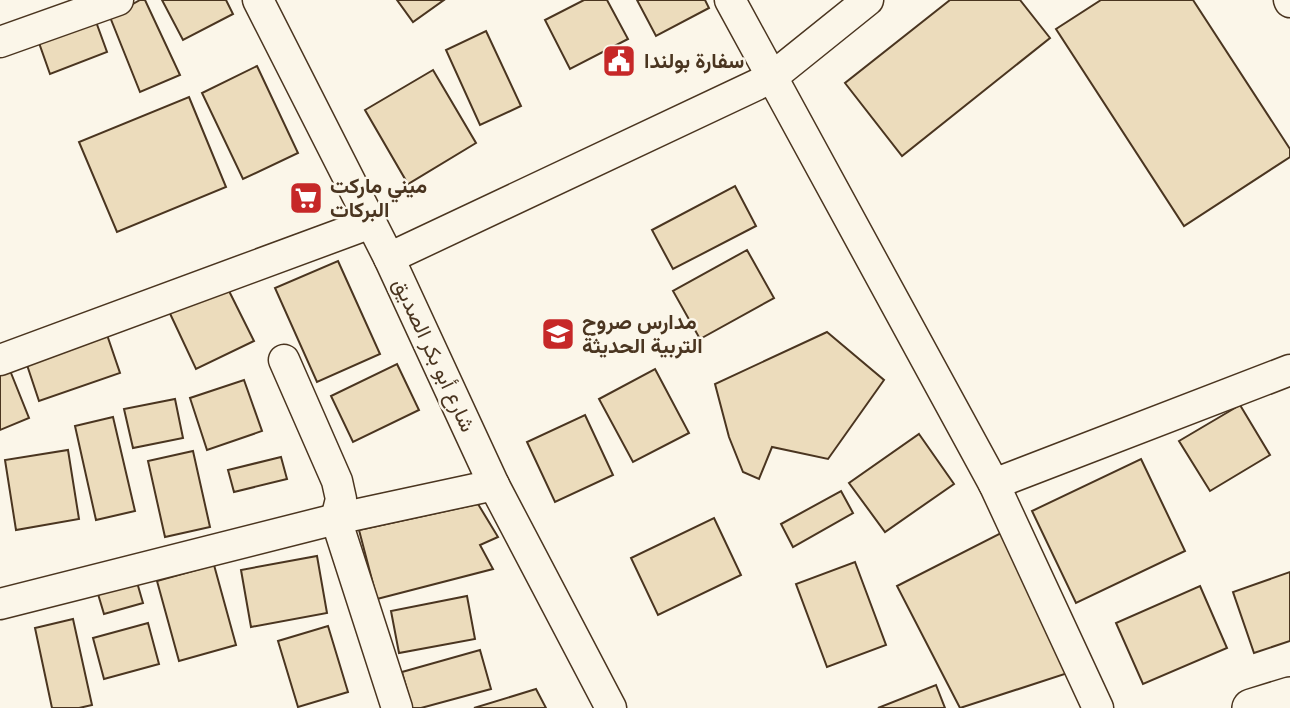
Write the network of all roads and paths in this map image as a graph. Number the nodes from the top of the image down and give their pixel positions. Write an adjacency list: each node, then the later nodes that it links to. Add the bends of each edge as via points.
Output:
1 (118, 0): 5 (street)
2 (258, 0): 7 (street, شارع أبو بكر الصديق)
3 (730, 0): 6 (street)
4 (868, 0): 6 (street)
5 (0, 42)
6 (771, 78): 8 (street); 12 (street)
7 (371, 223): 8 (street, شارع أبو بكر الصديق); 9 (street)
8 (389, 258): 13 (street, شارع أبو بكر الصديق)
9 (0, 360)
10 (284, 360): 14 (street, via 337,481 341,499)
11 (1290, 370): 12 (street)
12 (994, 484): 19 (street)
13 (494, 485): 14 (street); 18 (street, شارع أبو بكر الصديق)
14 (336, 519): 15 (street); 17 (street)
15 (0, 604)
16 (1290, 696): 20 (street)
17 (397, 708)
18 (611, 708)
19 (1098, 708)
20 (1251, 708)

